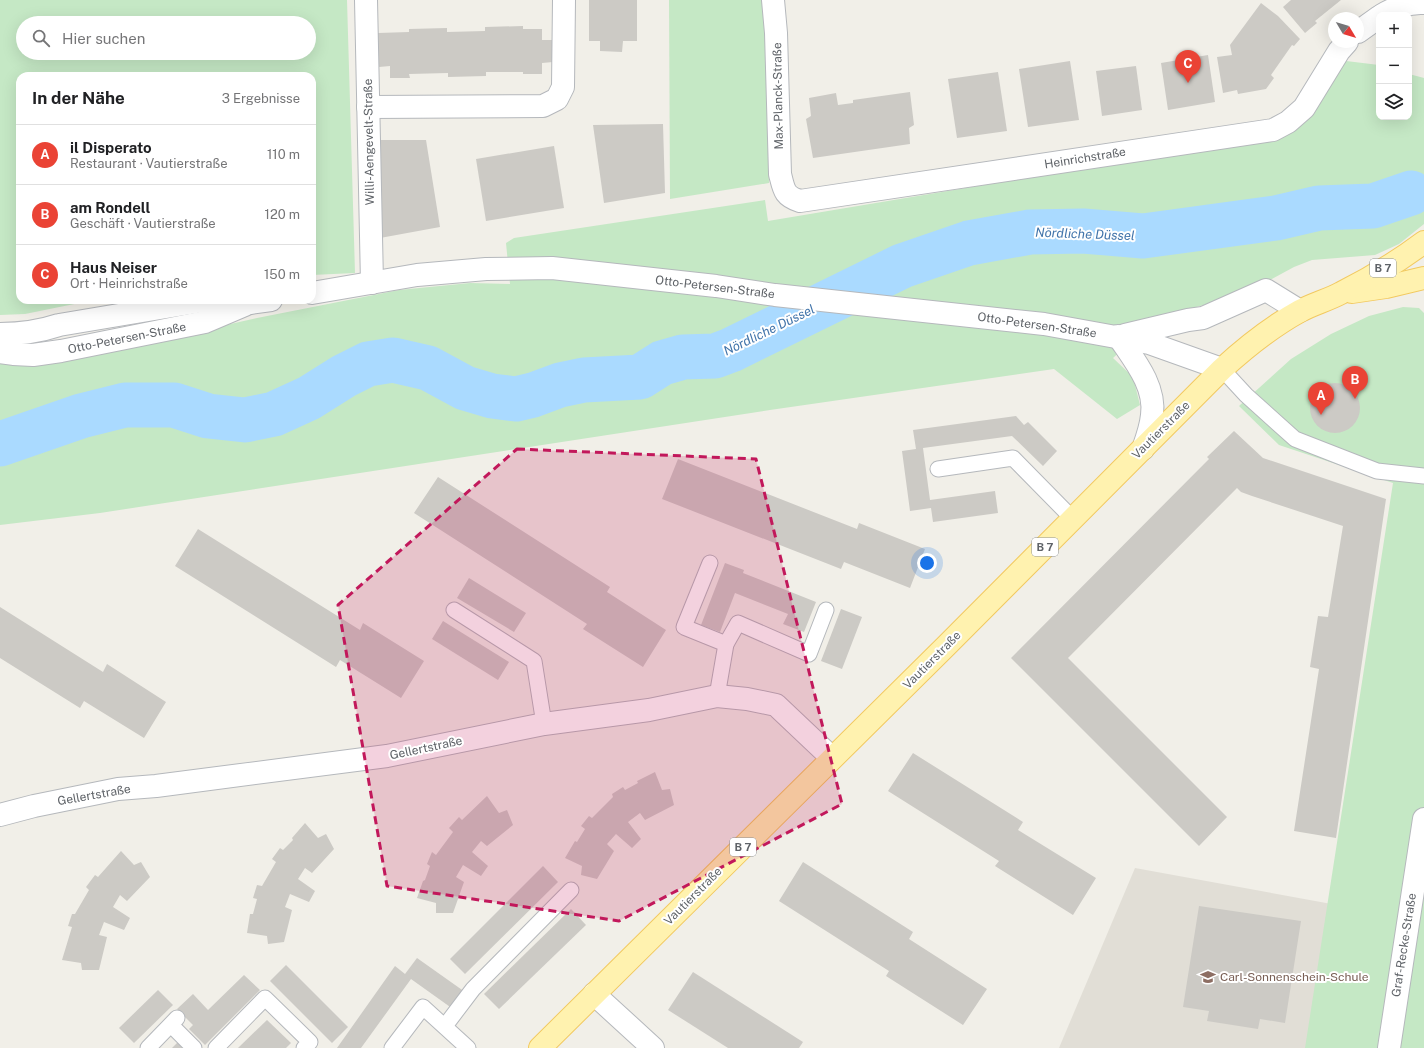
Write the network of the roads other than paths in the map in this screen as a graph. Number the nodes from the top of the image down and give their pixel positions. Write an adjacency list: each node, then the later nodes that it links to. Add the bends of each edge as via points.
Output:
1 (366, 0): 9 (street, Willi-Aengevelt-Straße)
2 (564, 0): 9 (street, via 563,87 557,99 543,106)
3 (774, 0): 10 (street, Max-Planck-Straße, via 780,174)
4 (1424, 3): 5 (street, via 1409,4)
5 (1387, 12)
6 (1376, 19): 7 (street)
7 (1364, 28)
8 (1342, 48): 10 (street, Heinrichstraße, via 1304,108 1288,122 1273,130 800,201)
9 (368, 107): 13 (street, Willi-Aengevelt-Straße)
10 (784, 191)
11 (1424, 242): 15 (main road, B 7)
12 (1418, 282): 15 (main road, B 7)
13 (372, 283): 14 (street, Otto-Petersen-Straße); 20 (street, Otto-Petersen-Straße, via 416,274 552,268 716,286 775,296 1044,324)
14 (316, 292)
15 (1341, 293): 18 (main road, Vautierstraße / B 7)
16 (184, 304): 19 (street, Otto-Petersen-Straße, via 59,325 40,332)
17 (254, 304): 21 (street, Otto-Petersen-Straße, via 205,322 61,351 33,355)
18 (1300, 311): 20 (street, Otto-Petersen-Straße, via 1266,290 1203,318); 22 (main road, Vautierstraße / B 7, via 1253,342)
19 (0, 334)
20 (1118, 336): 22 (street, Otto-Petersen-Straße, via 1149,343); 23 (street, via 1146,380 1152,398 1150,428)
21 (0, 352)
22 (1222, 369): 23 (main road, Vautierstraße / B 7); 25 (lane, via 1246,395 1295,438 1377,470)
23 (1143, 449): 26 (main road, Vautierstraße / B 7)
24 (938, 469): 26 (lane, via 1012,458)
25 (1424, 476)
26 (1073, 519): 33 (main road, Vautierstraße / B 7)
27 (710, 563): 30 (lane, via 684,627)
28 (454, 610): 32 (lane, via 534,661)
29 (826, 610): 30 (lane, via 809,654 738,623)
30 (726, 644): 31 (lane)
31 (718, 696): 32 (street, Gellertstraße, via 649,710); 33 (street, Gellertstraße, via 776,705)
32 (544, 724): 34 (street, Gellertstraße, via 387,756 156,786 118,788)
33 (832, 758): 37 (main road, Vautierstraße / B 7)
34 (0, 815)
35 (1424, 819): 47 (street, Graf-Recke-Straße)
36 (571, 890): 38 (lane, via 473,989)
37 (594, 994): 45 (main road, Vautierstraße / B 7); 46 (street)
38 (445, 1026): 43 (lane, via 423,1007); 44 (lane)
39 (148, 1048): 40 (lane, via 174,1022)
40 (194, 1048)
41 (216, 1048): 42 (lane, via 266,998 310,1042)
42 (304, 1048)
43 (392, 1048)
44 (468, 1048)
45 (540, 1048)
46 (653, 1048)
47 (1389, 1048)

